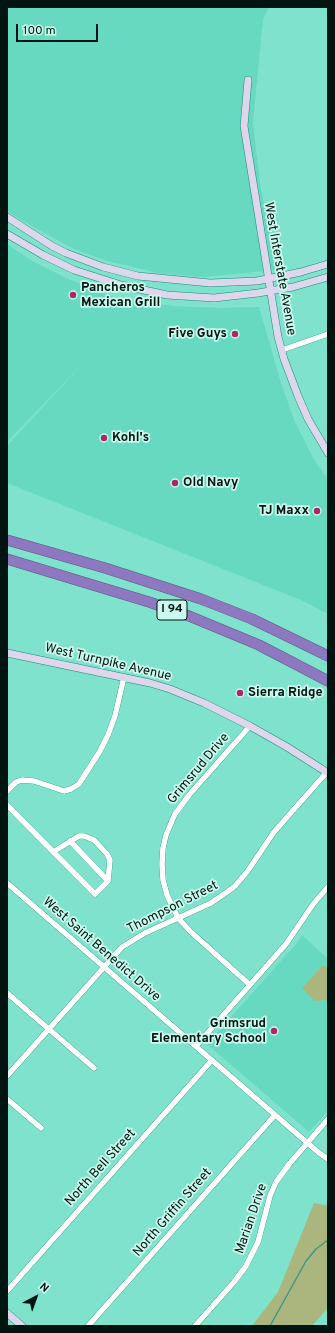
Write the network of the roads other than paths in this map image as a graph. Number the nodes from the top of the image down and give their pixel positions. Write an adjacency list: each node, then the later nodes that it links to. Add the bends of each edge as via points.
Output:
1 (248, 80): 6 (street, West Interstate Avenue, via 244,126)
2 (7, 217): 6 (street, via 66,253 129,274 164,280 210,283)
3 (7, 234): 7 (street, via 70,268 109,282 167,295 214,298)
4 (328, 264): 6 (street)
5 (328, 277): 7 (street)
6 (268, 279): 7 (street, West Interstate Avenue)
7 (270, 291): 9 (street, West Interstate Avenue)
8 (328, 334): 9 (street)
9 (282, 350): 10 (street, West Interstate Avenue, via 291,380)
10 (328, 453)
11 (7, 540): 16 (highway, I 94, via 201,599 252,619)
12 (7, 559): 14 (highway, I 94)
13 (7, 564): 14 (highway)
14 (122, 594): 18 (highway, I 94, via 171,609 222,629 280,655)
15 (7, 653): 17 (street, West Turnpike Avenue)
16 (328, 656)
17 (124, 677): 19 (street, West Turnpike Avenue, via 180,693); 21 (street, via 108,735 97,757 77,786 60,790 34,781 22,780)
18 (328, 681)
19 (250, 726): 20 (street, West Turnpike Avenue); 28 (street, Grimsrud Drive, via 184,801 168,828 163,848 162,872 167,895)
20 (328, 773): 28 (street, Thompson Street, via 274,832 234,887 211,903)
21 (7, 790)
22 (7, 805): 24 (street)
23 (70, 841): 24 (street); 25 (street); 25 (street, via 79,836 94,840 110,860)
24 (53, 852): 25 (street, via 95,894)
25 (108, 881)
26 (7, 883): 29 (street, West Saint Benedict Drive)
27 (328, 887): 30 (street, via 290,939)
28 (178, 918): 29 (street, Thompson Street, via 129,942); 30 (street, Grimsrud Drive)
29 (104, 967): 32 (street, Thompson Street); 33 (street, West Saint Benedict Drive)
30 (250, 984): 33 (street)
31 (7, 993): 32 (street)
32 (49, 1029): 35 (street); 36 (street, Thompson Street)
33 (196, 1046): 34 (street, West Saint Benedict Drive)
34 (212, 1060): 38 (street, West Saint Benedict Drive); 43 (street, North Bell Street)
35 (94, 1068)
36 (7, 1076)
37 (7, 1099): 40 (street)
38 (275, 1114): 41 (street, West Saint Benedict Drive); 46 (street, North Griffin Street)
39 (328, 1119): 41 (street, Marian Drive)
40 (41, 1128)
41 (307, 1143): 42 (street, West Saint Benedict Drive); 47 (street, Marian Drive, via 276,1182 258,1242 248,1262)
42 (328, 1159)
43 (7, 1291)
44 (7, 1313): 45 (street)
45 (22, 1326)
46 (88, 1326)
47 (195, 1326)

